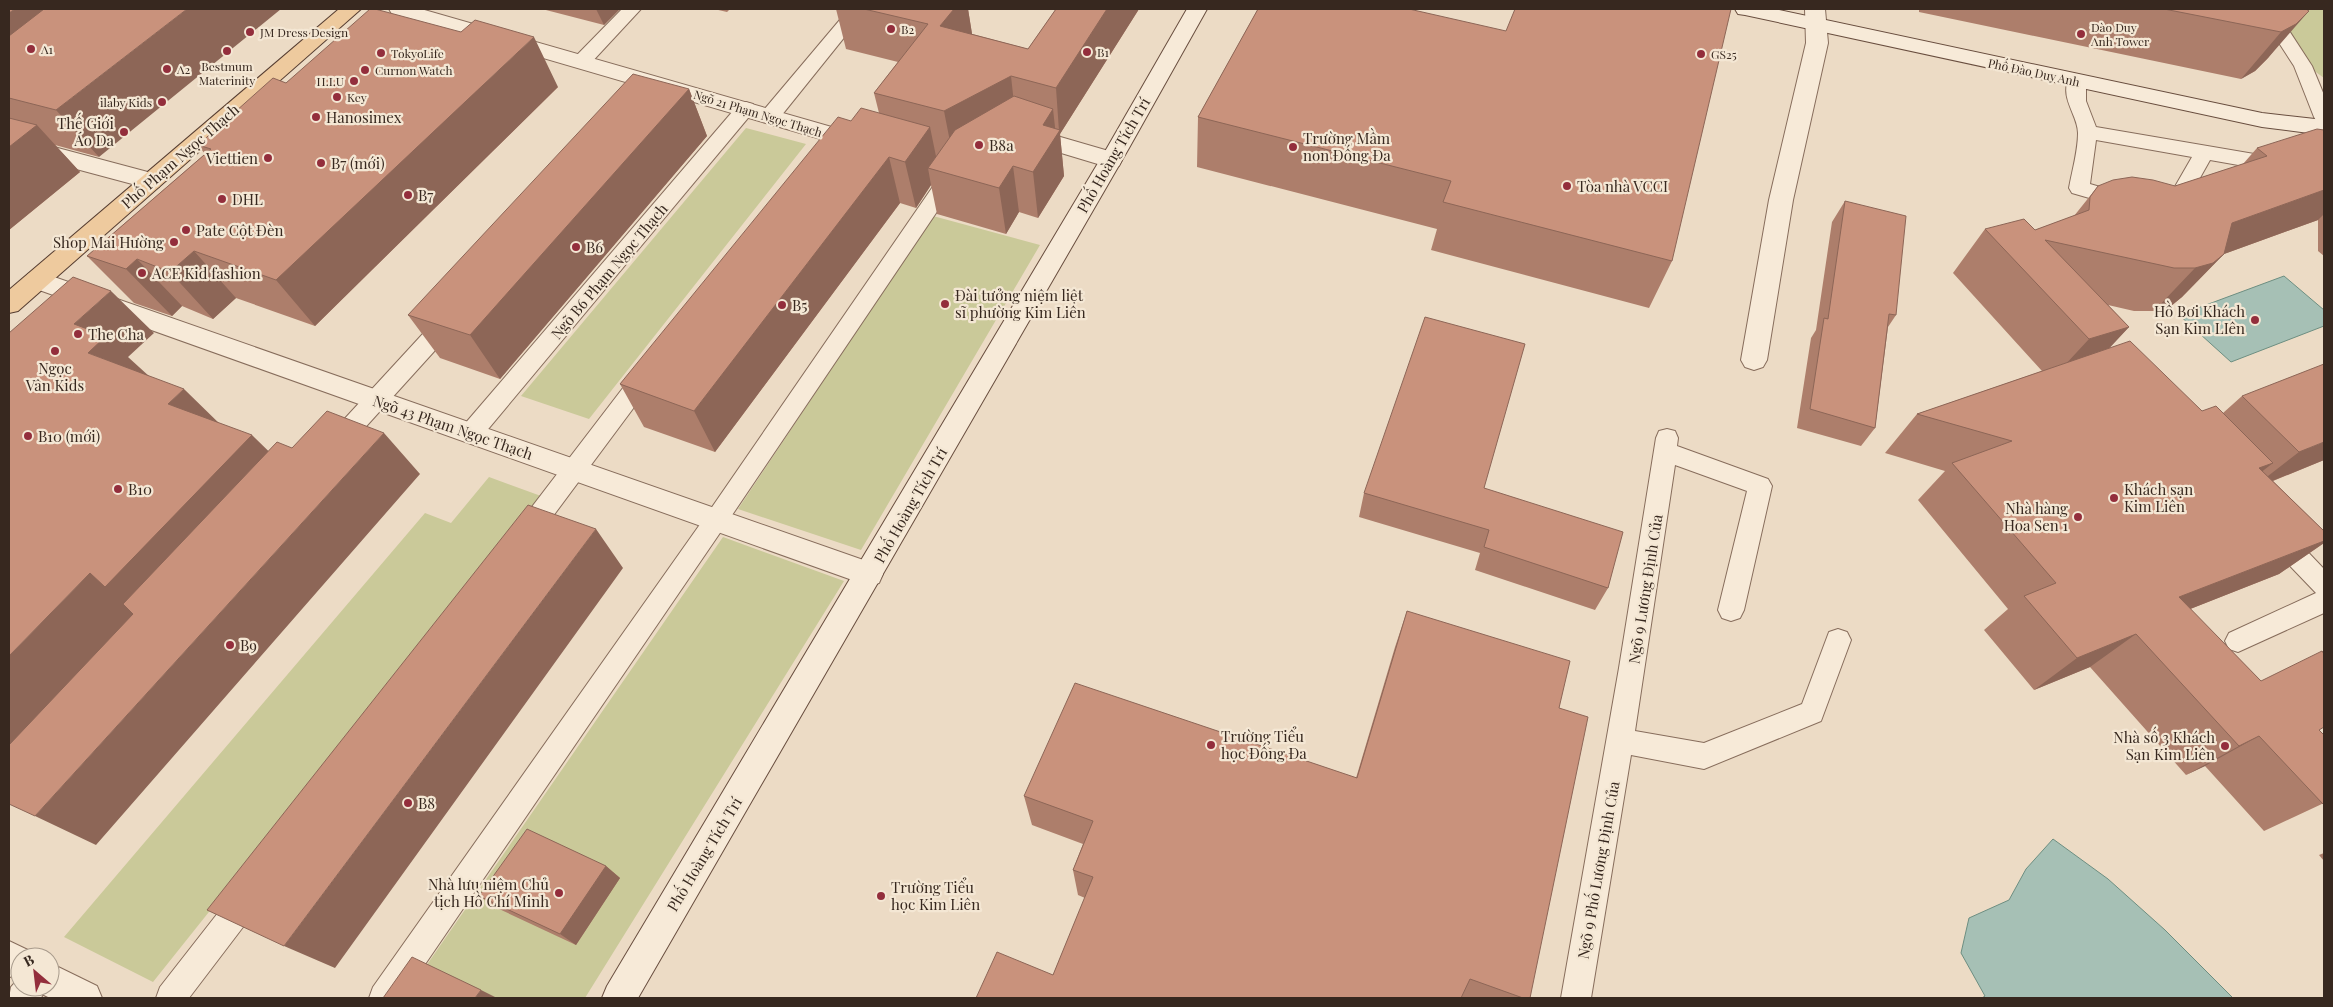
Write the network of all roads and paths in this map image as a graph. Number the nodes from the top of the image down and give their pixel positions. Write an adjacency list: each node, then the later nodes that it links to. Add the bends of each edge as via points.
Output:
1 (351, 9): 23 (main road, Phố Phạm Ngọc Thạch)
2 (399, 9): 9 (street, Ngõ 21 Phạm Ngọc Thạch)
3 (632, 9): 9 (lane)
4 (858, 9): 12 (lane)
5 (1197, 9): 20 (street, Phố Hoàng Tích Trí)
6 (1745, 9): 8 (street, Phố Đào Duy Anh)
7 (2266, 9): 13 (lane, via 2303,66)
8 (1816, 17): 10 (street, Phố Đào Duy Anh); 28 (street, via 1816,43 1780,200)
9 (582, 61): 11 (street, Ngõ 21 Phạm Ngọc Thạch, via 658,92)
10 (2077, 81): 14 (street, Phố Đào Duy Anh, via 2262,120); 15 (lane, via 2078,101)
11 (746, 108): 12 (street, Ngõ 21 Phạm Ngọc Thạch); 30 (lane, Ngõ B6 Phạm Ngọc Thạch)
12 (770, 116): 18 (street, Ngõ 21 Phạm Ngọc Thạch, via 820,141)
13 (2324, 116)
14 (2324, 128)
15 (2088, 132): 19 (lane); 19 (lane, via 2079,188 2129,202 2180,196)
16 (1009, 137): 20 (street, via 1017,132)
17 (9, 142): 23 (street)
18 (882, 148)
19 (2204, 152): 22 (lane)
20 (1111, 160): 36 (street, Phố Hoàng Tích Trí)
21 (955, 164): 33 (lane)
22 (2324, 172)
23 (151, 181): 24 (main road, Phố Phạm Ngọc Thạch)
24 (37, 280): 25 (main road, Phố Phạm Ngọc Thạch); 29 (street, Ngõ 43 Phạm Ngọc Thạch)
25 (9, 304)
26 (463, 304): 29 (lane)
27 (662, 352): 32 (lane)
28 (1754, 360)
29 (376, 400): 30 (street, Ngõ 43 Phạm Ngọc Thạch); 31 (lane)
30 (471, 433): 32 (street, Ngõ 43 Phạm Ngọc Thạch)
31 (316, 465)
32 (575, 470): 33 (street, Ngõ 43 Phạm Ngọc Thạch); 35 (lane)
33 (716, 520): 36 (street, Ngõ 43 Phạm Ngọc Thạch); 47 (lane)
34 (2263, 522): 37 (lane)
35 (508, 557)
36 (869, 574): 48 (street, Phố Hoàng Tích Trí)
37 (2324, 585)
38 (2324, 601): 41 (lane)
39 (1731, 610): 42 (lane, Ngõ 9 Lương Định Của, via 1760,486 1667,445)
40 (1838, 640): 42 (lane, via 1812,712 1704,756)
41 (2238, 641)
42 (1620, 741): 49 (lane, Ngõ 9 Phố Lương Định Của)
43 (262, 880): 46 (lane)
44 (60, 985): 45 (street)
45 (85, 998)
46 (171, 998)
47 (384, 998)
48 (619, 998)
49 (1576, 998)

